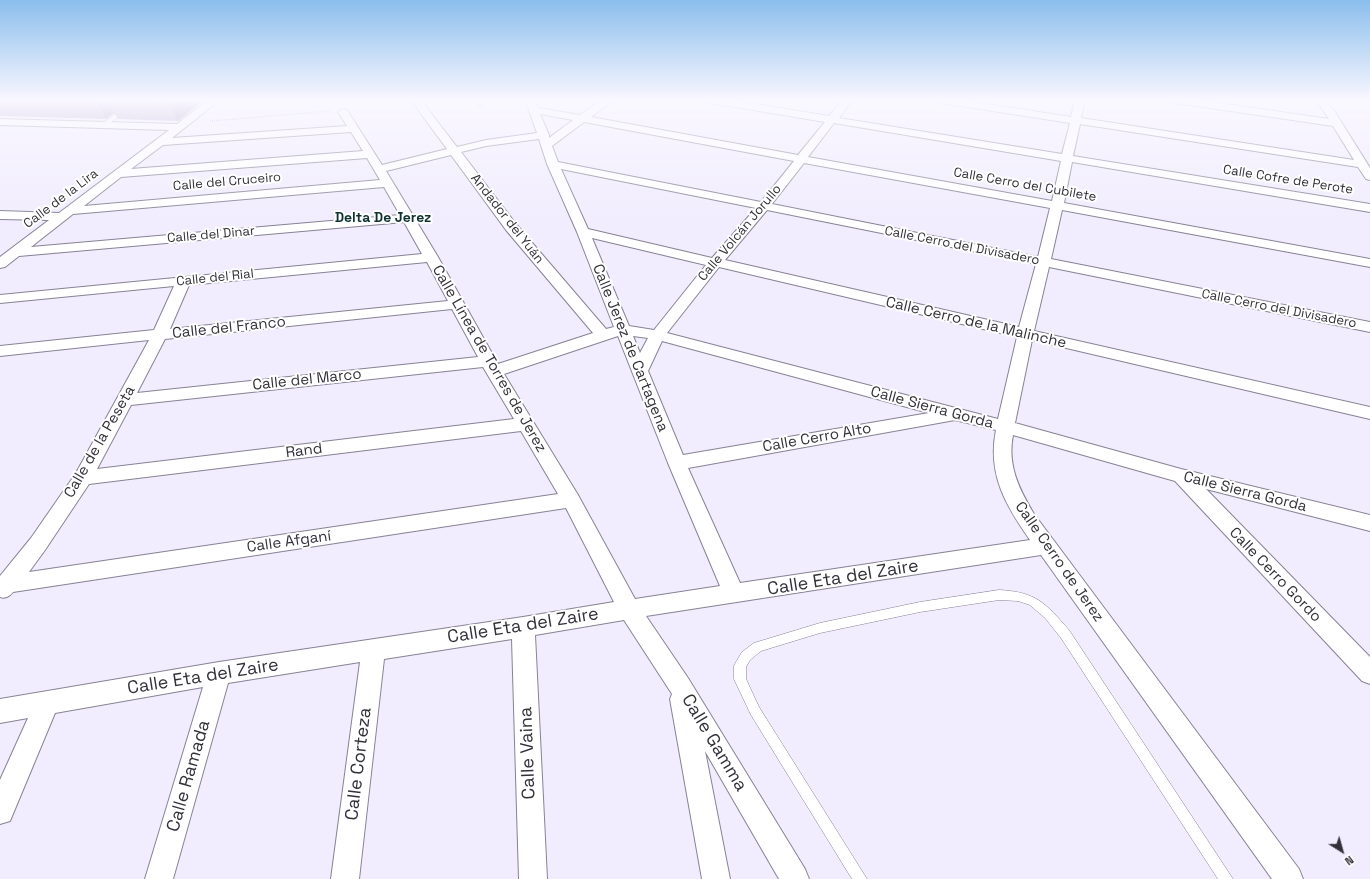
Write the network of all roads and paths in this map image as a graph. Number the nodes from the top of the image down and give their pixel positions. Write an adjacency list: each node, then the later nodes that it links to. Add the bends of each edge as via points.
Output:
1 (162, 140): 12 (street, Calle de la Lira)
2 (189, 140): 12 (street)
3 (360, 140): 14 (street, Calle Línea de Torres de Jerez)
4 (447, 140): 13 (street, Andador del Yuán)
5 (546, 140): 13 (street, via 499,141); 17 (street, Calle Jerez de Cartagena)
6 (703, 140): 15 (street, Calle Cerro del Cubilete)
7 (816, 140): 15 (street, Calle Volcán Jorullo)
8 (953, 140): 16 (street, Calle Cofre de Perote)
9 (1071, 140): 16 (street, Calle Cerro de Jerez)
10 (1205, 140): 18 (street)
11 (1346, 140): 18 (street)
12 (159, 142): 20 (street, Calle de la Lira)
13 (455, 150): 19 (street); 42 (street, Andador del Yuán, via 512,227)
14 (370, 154): 19 (street, Calle Línea de Torres de Jerez); 20 (street)
15 (802, 158): 23 (street, Calle Cerro del Cubilete); 24 (street, Calle Volcán Jorullo)
16 (1068, 159): 23 (street, Calle Cerro de Jerez); 25 (street, Calle Cofre de Perote)
17 (553, 164): 24 (street, Calle Cerro del Divisadero); 29 (street, Calle Jerez de Cartagena)
18 (1360, 164): 21 (street)
19 (379, 169): 22 (street, Calle Línea de Torres de Jerez)
20 (117, 174): 26 (street, Calle de la Lira)
21 (1370, 178)
22 (388, 183): 26 (street, Calle del Cruceiro); 28 (street, Calle Línea de Torres de Jerez)
23 (1057, 205): 32 (street, Calle Cerro de Jerez); 34 (street, Calle Cerro del Cubilete)
24 (764, 206): 32 (street, Calle Cerro del Divisadero); 33 (street, Calle Volcán Jorullo)
25 (1370, 208)
26 (65, 214): 27 (street, Calle del Cruceiro); 30 (street, Calle de la Lira)
27 (0, 215)
28 (407, 218): 30 (street, Calle del Dinar); 31 (street, Calle Línea de Torres de Jerez)
29 (583, 232): 33 (street, Calle Cerro de la Malinche); 40 (street, Calle Jerez de Cartagena)
30 (15, 252): 35 (street, Calle de la Lira)
31 (431, 257): 36 (street, Calle del Rial); 38 (street, Calle Línea de Torres de Jerez)
32 (1042, 262): 39 (street, Calle Cerro del Divisadero); 41 (street, Calle Cerro de Jerez)
33 (714, 263): 41 (street, Calle Cerro de la Malinche); 44 (street, Calle Volcán Jorullo)
34 (1370, 263)
35 (0, 264)
36 (184, 282): 37 (street, Calle del Rial); 43 (street, Calle de la Peseta)
37 (0, 299)
38 (457, 304): 43 (street, Calle del Franco); 46 (street, Calle Línea de Torres de Jerez)
39 (1370, 327)
40 (622, 330): 42 (street, Calle Sierra Gorda); 44 (street, Calle Sierra Gorda); 47 (street, Calle Jerez de Cartagena)
41 (1026, 334): 49 (street, Calle Cerro de la Malinche); 52 (street, Calle Cerro de Jerez)
42 (602, 335): 46 (street, Calle Sierra Gorda)
43 (159, 336): 45 (street, Calle del Franco); 48 (street, Calle de la Peseta)
44 (657, 336): 47 (street, Calle Volcán Jorullo); 50 (street, Calle Sierra Gorda)
45 (0, 351)
46 (492, 366): 48 (street, Calle del Marco); 51 (street, Calle Línea de Torres de Jerez)
47 (640, 372): 53 (street, Calle Jerez de Cartagena)
48 (126, 400): 55 (street, Calle de la Peseta)
49 (1370, 412)
50 (956, 414): 52 (street, Calle Sierra Gorda); 53 (street, Calle Cerro Alto)
51 (526, 424): 55 (street, Rand); 56 (street, Calle Línea de Torres de Jerez)
52 (1006, 427): 54 (street, Calle Sierra Gorda); 58 (street, Calle Cerro de Jerez, via 1002,460 1005,476 1013,496)
53 (677, 462): 60 (street, Calle Jerez de Cartagena)
54 (1180, 476): 57 (street, Calle Sierra Gorda); 65 (street, Calle Cerro Gordo)
55 (83, 478): 59 (street, Calle de la Peseta, via 38,544)
56 (571, 500): 59 (street, Calle Afganí); 61 (street, Calle Línea de Torres de Jerez)
57 (1370, 523)
58 (1047, 546): 60 (street, Calle Eta del Zaire); 77 (street, Calle Cerro de Jerez)
59 (3, 587)
60 (734, 594): 61 (street, Calle Eta del Zaire)
61 (630, 609): 62 (street, Calle Eta del Zaire); 66 (street, Calle Gamma)
62 (523, 627): 63 (street, Calle Eta del Zaire); 72 (street, Calle Vaina)
63 (373, 650): 64 (street, Calle Eta del Zaire); 71 (street, Calle Corteza)
64 (219, 673): 67 (street, Calle Eta del Zaire); 70 (street, Calle Ramada)
65 (1370, 673)
66 (680, 686): 73 (street); 74 (street, Calle Gamma)
67 (47, 704): 68 (street, Calle Eta del Zaire); 69 (street)
68 (0, 711)
69 (0, 812)
70 (159, 879)
71 (345, 879)
72 (533, 879)
73 (716, 879)
74 (795, 879)
75 (860, 879): 76 (lane, via 755,711 740,679 740,666 746,656 758,647 820,628 920,607 999,595 1018,596 1034,602 1065,634)
76 (1226, 879)
77 (1289, 879)

